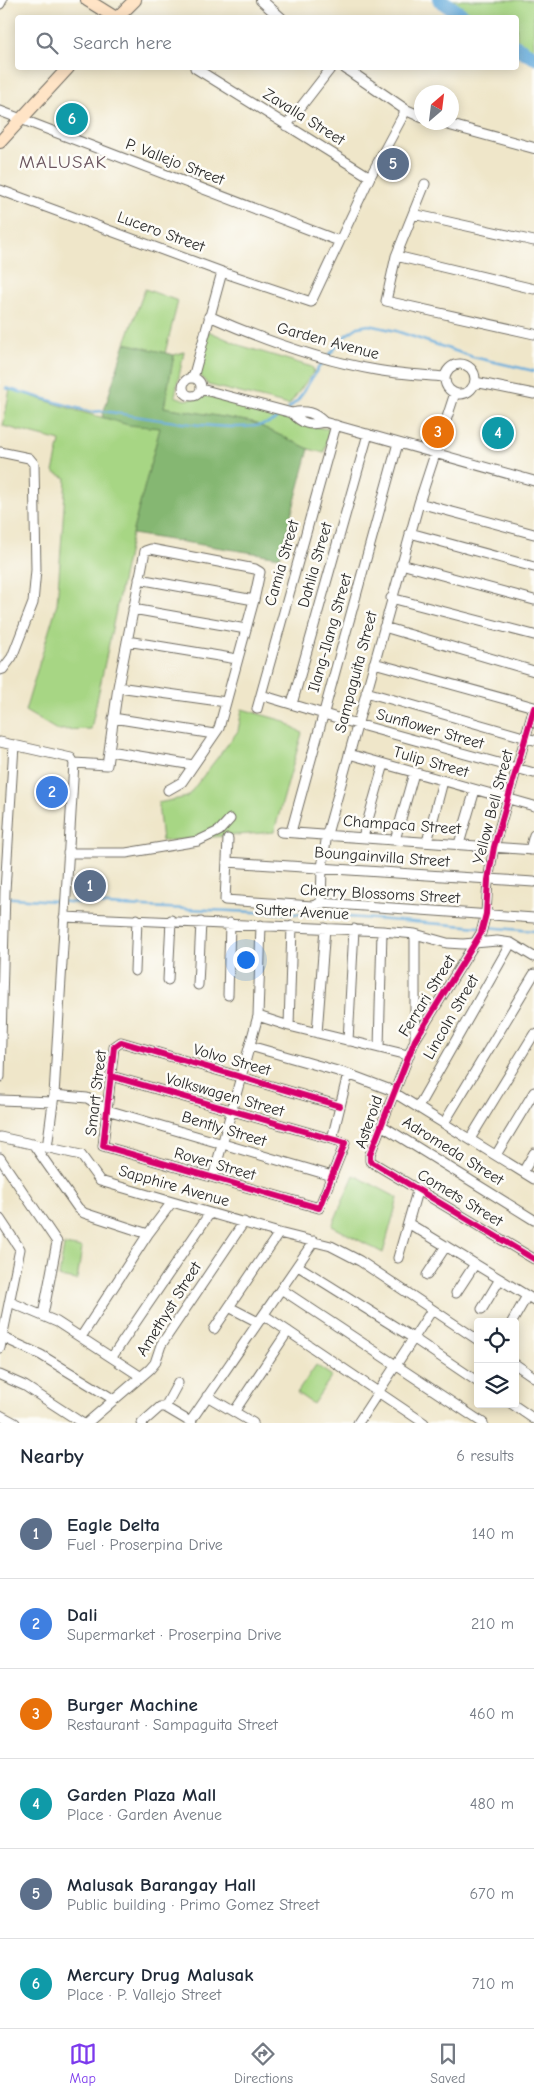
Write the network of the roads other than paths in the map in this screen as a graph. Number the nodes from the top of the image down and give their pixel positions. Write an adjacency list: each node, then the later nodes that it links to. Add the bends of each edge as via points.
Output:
1 (2, 0): 5 (street)
2 (87, 0): 6 (main road)
3 (134, 0): 7 (main road)
4 (261, 0): 8 (street)
5 (0, 4)
6 (111, 15)
7 (119, 15)
8 (278, 15)
9 (66, 70): 16 (main road)
10 (198, 70): 17 (street, Zavalla Street)
11 (329, 70): 17 (street)
12 (348, 70): 13 (street)
13 (406, 110): 15 (street); 21 (street)
14 (0, 111): 16 (street, P. Vallejo Street)
15 (414, 114)
16 (21, 118): 19 (main road); 25 (street, P. Vallejo Street)
17 (286, 126): 21 (street, Zavalla Street)
18 (459, 127): 20 (street)
19 (0, 142)
20 (534, 148)
21 (370, 177): 25 (street)
22 (425, 184): 24 (street)
23 (0, 190): 28 (street, Lucero Street)
24 (413, 214): 26 (street); 27 (street)
25 (339, 241): 28 (street, Lucero Street, via 311,302)
26 (534, 241)
27 (396, 256): 29 (street); 31 (street, via 386,301)
28 (222, 272): 30 (street)
29 (534, 289)
30 (209, 316): 32 (street, Garden Avenue, via 247,333 341,363); 33 (street)
31 (534, 334)
32 (444, 377): 34 (street, via 450,367 462,364 473,370); 36 (street, via 447,387)
33 (194, 378): 35 (street, via 200,382); 35 (street, via 184,383 185,394 192,396)
34 (475, 382): 36 (street, via 467,393); 37 (street)
35 (201, 389): 38 (street, via 291,413 302,410)
36 (455, 393): 42 (street, Sampaguita Street)
37 (534, 394)
38 (336, 425): 39 (street); 64 (street, Camia Street)
39 (368, 434): 40 (street); 66 (street, Dahlia Street)
40 (398, 443): 42 (street); 69 (street, Ilang-Ilang Street)
41 (0, 452): 60 (street, via 29,458 34,464 36,570 33,603 12,657)
42 (434, 453): 43 (street); 44 (street, Sampaguita Street)
43 (534, 481)
44 (419, 503): 45 (street, Sampaguita Street); 46 (street)
45 (410, 533): 47 (street, Sampaguita Street); 48 (street)
46 (534, 534)
47 (401, 564): 50 (street, Sampaguita Street); 52 (street)
48 (534, 567)
49 (139, 579): 51 (street); 51 (street, via 145,551 150,549 255,568 260,572); 53 (street)
50 (391, 598): 54 (street, Sampaguita Street); 56 (street)
51 (254, 600): 55 (street)
52 (534, 600)
53 (133, 609): 55 (street); 57 (street)
54 (384, 627): 59 (street, Sampaguita Street); 61 (street)
55 (246, 629): 58 (street)
56 (534, 635)
57 (127, 641): 58 (street); 62 (street)
58 (238, 659): 65 (street)
59 (374, 663): 63 (street, Sampaguita Street); 67 (street)
60 (0, 670)
61 (534, 671)
62 (118, 687): 65 (street); 70 (street)
63 (366, 692): 71 (street, Sampaguita Street); 73 (street)
64 (261, 695): 66 (street, Sunflower Street); 68 (street, Camia Street)
65 (226, 702): 72 (street, via 219,728)
66 (292, 704): 69 (street, Sunflower Street)
67 (534, 707): 73 (street, Yellow Bell Street)
68 (257, 709)
69 (323, 714): 71 (street, Sunflower Street); 91 (street, Ilang-Ilang Street)
70 (113, 718): 72 (street); 76 (street)
71 (358, 724): 77 (street, Sampaguita Street); 81 (street, Sunflower Street)
72 (214, 734): 80 (street)
73 (530, 739): 81 (street, Yellow Bell Street)
74 (0, 742): 75 (street)
75 (14, 745): 78 (street, via 71,758); 141 (street, via 5,891)
76 (109, 750): 78 (street, via 107,765); 80 (street)
77 (349, 754): 79 (street, Tulip Street); 92 (street, Sampaguita Street)
78 (74, 763): 101 (street)
79 (384, 764): 82 (street, Tulip Street); 94 (street)
80 (193, 765): 85 (street, via 182,782)
81 (517, 768): 83 (street, Sunflower Street); 87 (street, Yellow Bell Street)
82 (414, 773): 84 (street, Tulip Street); 96 (street)
83 (534, 773)
84 (443, 781): 86 (street, Tulip Street); 97 (street)
85 (168, 790)
86 (475, 790): 87 (street, Tulip Street); 98 (street)
87 (508, 799): 88 (street, Tulip Street); 99 (street, Yellow Bell Street)
88 (534, 806)
89 (230, 819): 101 (street, via 219,831 198,841 126,853)
90 (281, 832): 91 (street, Champaca Street)
91 (291, 832): 92 (street, Champaca Street)
92 (327, 834): 94 (street, Champaca Street); 103 (street, Sampaguita Street)
93 (534, 835): 100 (street)
94 (362, 837): 96 (street, Champaca Street)
95 (228, 839): 102 (street)
96 (395, 840): 97 (street, Champaca Street)
97 (427, 842): 98 (street, Champaca Street)
98 (459, 844): 99 (street, Champaca Street)
99 (494, 847): 100 (street, Champaca Street); 104 (street, Yellow Bell Street)
100 (532, 850)
101 (68, 853): 107 (street)
102 (227, 862): 103 (street, Boungainvilla Street); 106 (street, Cherry Blossoms Street, via 225,900 312,906)
103 (322, 868): 104 (street, Boungainvilla Street); 106 (street, Sampaguita Street)
104 (488, 880): 105 (street, Boungainvilla Street); 108 (street, Yellow Bell Street)
105 (534, 882)
106 (321, 903): 108 (street, Cherry Blossoms Street)
107 (64, 914): 110 (street, Sutter Avenue); 145 (street)
108 (486, 916): 109 (street, Cherry Blossoms Street); 119 (street, Yellow Bell Street)
109 (534, 918)
110 (137, 919): 111 (street, Sutter Avenue); 124 (street)
111 (171, 920): 112 (street, Sutter Avenue); 126 (street)
112 (201, 922): 113 (street, Sutter Avenue); 127 (street)
113 (230, 923): 114 (street, Sutter Avenue); 128 (street)
114 (261, 925): 115 (street, Sutter Avenue); 129 (street)
115 (292, 926): 116 (street, Sutter Avenue); 130 (street)
116 (325, 928): 117 (street, Sutter Avenue); 131 (street)
117 (354, 929): 118 (street, Sutter Avenue); 134 (street)
118 (382, 930): 120 (street, Sutter Avenue); 137 (street)
119 (481, 933): 121 (street, Ferrari Street)
120 (415, 934): 121 (street, Sutter Avenue, via 447,943); 133 (street)
121 (476, 943): 122 (street, Sutter Avenue); 133 (street, Ferrari Street)
122 (511, 943): 123 (street, Sutter Avenue); 148 (street, Lincoln Street)
123 (534, 957)
124 (135, 971)
125 (534, 974): 151 (street)
126 (168, 980)
127 (198, 985)
128 (228, 995)
129 (258, 1016): 130 (street); 136 (street)
130 (289, 1026): 131 (street)
131 (317, 1033): 134 (street)
132 (534, 1034): 155 (street)
133 (415, 1040): 138 (street, Ferrari Street)
134 (348, 1041): 137 (street)
135 (116, 1043): 140 (street, Smart Street); 142 (street, Volvo Street)
136 (250, 1046): 139 (street); 142 (street)
137 (379, 1048): 138 (street)
138 (408, 1055): 143 (street, Ferrari Street)
139 (348, 1074): 143 (street); 147 (street)
140 (111, 1076): 149 (street, Smart Street); 150 (street, Volkswagen Street)
141 (0, 1077)
142 (241, 1077): 147 (street, Volvo Street); 150 (street)
143 (394, 1092): 148 (street); 152 (street, Asteroid)
144 (534, 1092): 161 (street)
145 (53, 1099): 146 (street, Bently Street); 149 (street, Bently Street, via 87,1098); 159 (street)
146 (0, 1100)
147 (340, 1106): 154 (street)
148 (418, 1107): 151 (street)
149 (107, 1110): 157 (street, Bently Street); 158 (street, Smart Street)
150 (231, 1112): 154 (street, Volkswagen Street); 157 (street)
151 (444, 1123): 155 (street)
152 (381, 1125): 163 (street, Asteroid); 172 (street, Adromeda Street)
153 (0, 1137): 156 (street, Sapphire Avenue)
154 (332, 1138): 165 (street, via 345,1143)
155 (470, 1139): 161 (street)
156 (33, 1144): 159 (street, Sapphire Avenue); 176 (street, via 84,1213)
157 (222, 1144): 165 (street, Bently Street); 166 (street)
158 (103, 1146): 166 (street, Rover Street)
159 (47, 1148): 169 (street, Sapphire Avenue, via 81,1155 100,1180)
160 (534, 1153): 164 (street)
161 (496, 1156): 164 (street)
162 (0, 1158): 192 (street, via 57,1242)
163 (370, 1161): 168 (street, Comets Street)
164 (522, 1172): 167 (street)
165 (332, 1176): 166 (street, Rover Street, via 319,1208)
166 (213, 1177)
167 (534, 1179)
168 (418, 1188): 174 (street); 180 (street, Comets Street)
169 (172, 1202): 170 (street, Sapphire Avenue); 176 (street)
170 (210, 1212): 173 (street, Sapphire Avenue); 202 (street)
171 (0, 1219): 188 (street, via 20,1249)
172 (534, 1220)
173 (244, 1222): 175 (street, Sapphire Avenue); 206 (street, Amethyst Street, via 161,1345 155,1363)
174 (408, 1223): 178 (street); 179 (street)
175 (279, 1233): 177 (street, Sapphire Avenue); 189 (street)
176 (148, 1234): 197 (street)
177 (314, 1242): 182 (street); 191 (street, Sapphire Avenue, via 331,1246 360,1261)
178 (446, 1246): 181 (street); 183 (street)
179 (398, 1258)
180 (534, 1259)
181 (475, 1264): 184 (street); 186 (street)
182 (298, 1266): 185 (street); 200 (street)
183 (427, 1275)
184 (500, 1279): 187 (street); 190 (street)
185 (281, 1289): 194 (street); 203 (street)
186 (456, 1293)
187 (530, 1298): 193 (street)
188 (10, 1302): 192 (street); 199 (street)
189 (229, 1308): 194 (street); 195 (street)
190 (482, 1309)
191 (432, 1310): 198 (street, Sapphire Avenue); 200 (street)
192 (43, 1315): 197 (street)
193 (515, 1318)
194 (261, 1319): 196 (street); 211 (street)
195 (214, 1329)
196 (288, 1331): 210 (street); 215 (street)
197 (81, 1337): 202 (street)
198 (474, 1337)
199 (2, 1338): 201 (street); 212 (street, via 41,1355)
200 (413, 1338): 203 (street); 208 (street)
201 (0, 1348)
202 (112, 1357): 206 (street)
203 (395, 1366): 210 (street); 226 (street)
204 (519, 1367): 207 (street)
205 (0, 1375): 221 (street, via 25,1386)
206 (140, 1376): 212 (street, Amethyst Street)
207 (534, 1377)
208 (474, 1379)
209 (178, 1383): 213 (street)
210 (378, 1392): 219 (street); 225 (street)
211 (207, 1396): 215 (street); 218 (street)
212 (113, 1399): 222 (street, Amethyst Street)
213 (165, 1406): 218 (street); 223 (street)
214 (518, 1408): 217 (street)
215 (234, 1412): 224 (street)
216 (0, 1414): 220 (street)
217 (534, 1419)
218 (191, 1422)
219 (361, 1422)
220 (15, 1423)
221 (82, 1423)
222 (87, 1423)
223 (142, 1423)
224 (253, 1423)
225 (424, 1423)
226 (483, 1423)

